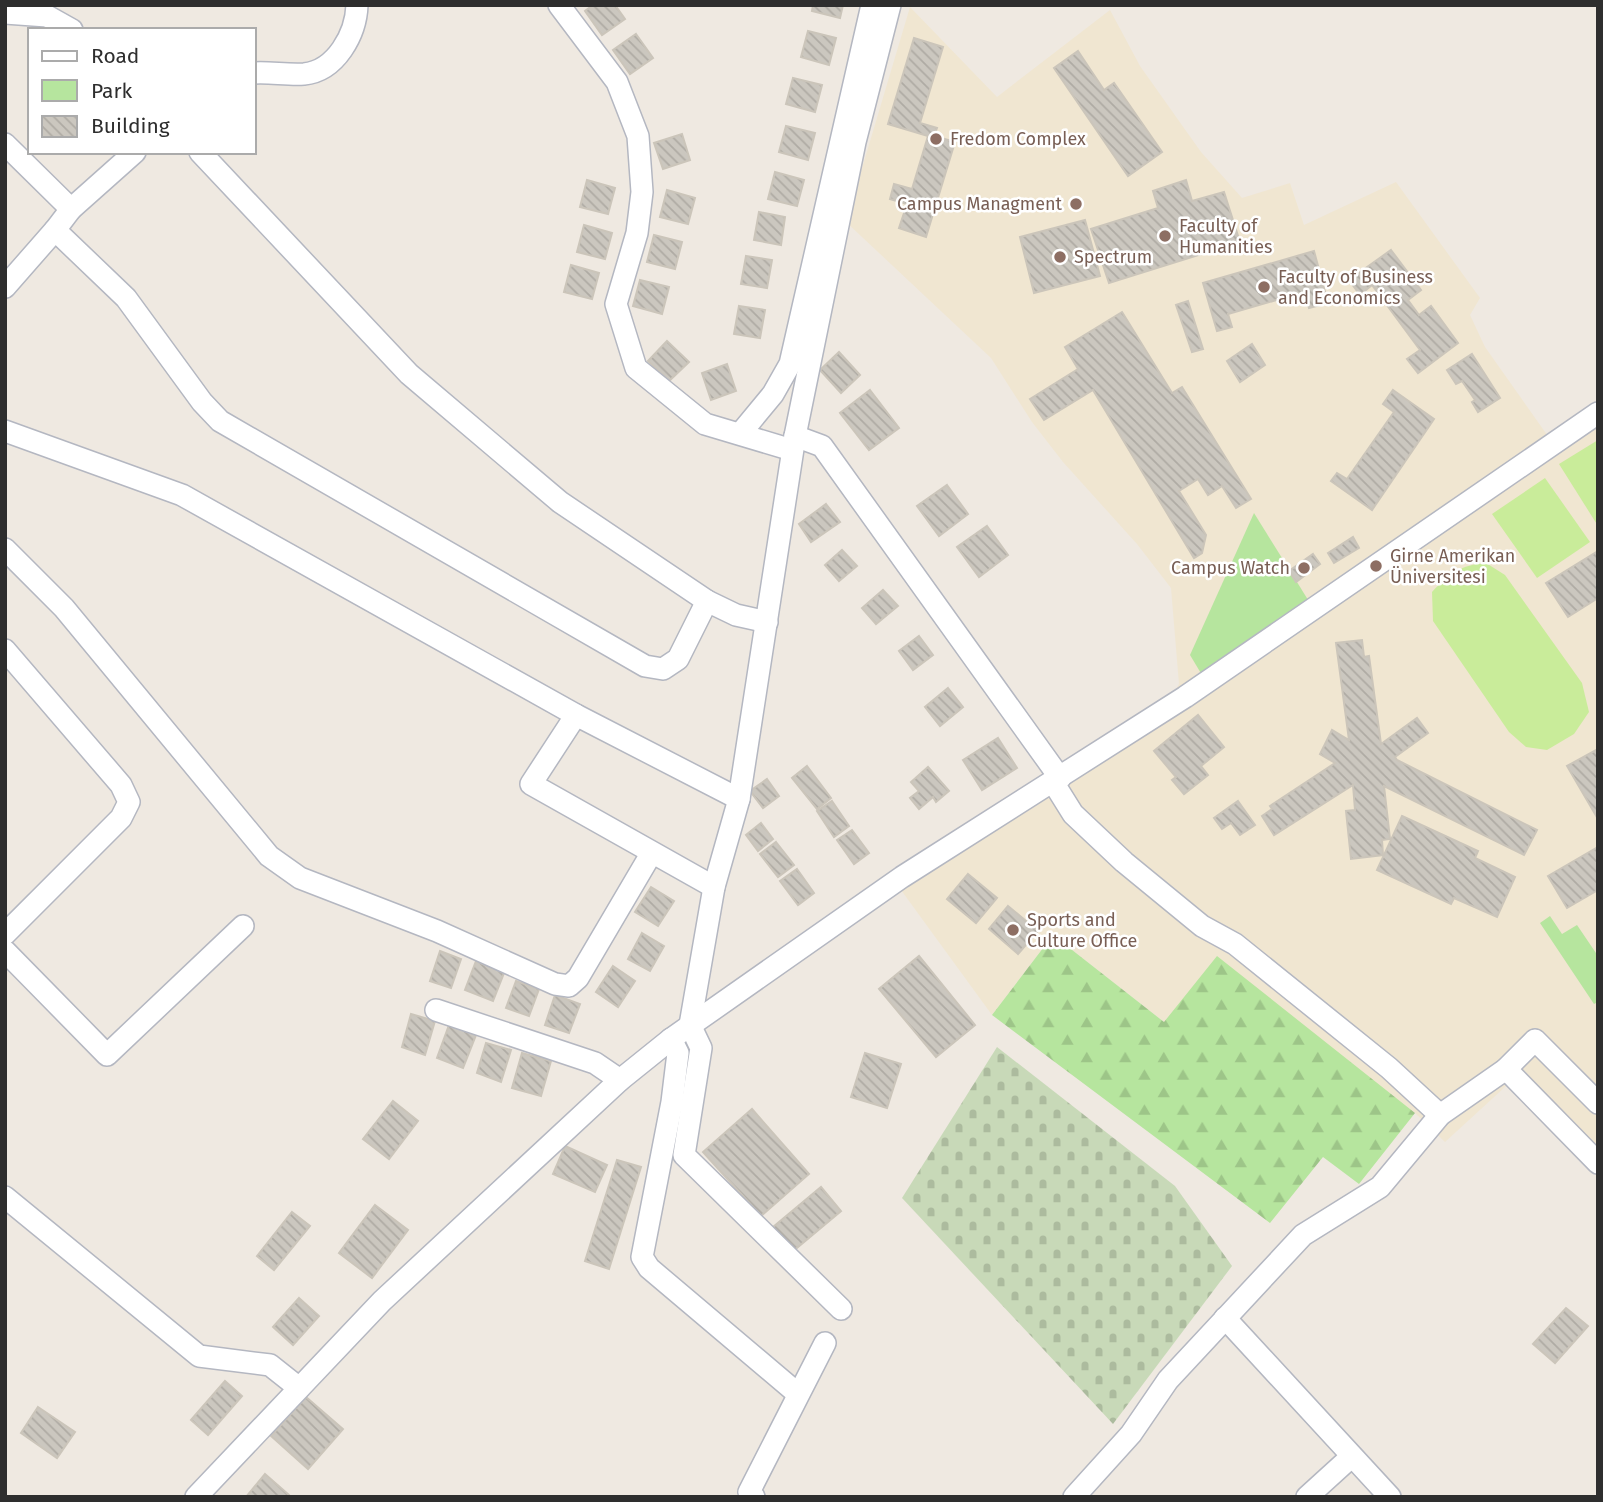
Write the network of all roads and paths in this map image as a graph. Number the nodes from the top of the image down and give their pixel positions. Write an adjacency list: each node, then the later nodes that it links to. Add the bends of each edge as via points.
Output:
1 (357, 5): 7 (street, via 357,23 341,51 326,65 305,74)
2 (559, 5): 16 (street, via 617,82 638,136 642,192 638,233 616,303 636,368 705,424)
3 (872, 5): 16 (street, via 790,364 773,394)
4 (890, 5): 17 (street, via 855,142)
5 (5, 13): 6 (street, via 47,16)
6 (68, 28)
7 (256, 73)
8 (5, 144): 11 (street)
9 (133, 154): 11 (street)
10 (202, 154): 19 (street, via 409,374 560,502)
11 (71, 209): 12 (street)
12 (55, 230): 13 (street); 19 (street, via 126,298 220,421 645,666 663,669 678,659)
13 (5, 288)
14 (1598, 413): 23 (street, via 1349,586)
15 (5, 431): 22 (street, via 182,495)
16 (740, 434): 17 (street)
17 (794, 443): 20 (street); 23 (street, via 822,446)
18 (5, 549): 25 (street, via 64,608 269,856 300,878 569,986)
19 (707, 601): 20 (street, via 736,615)
20 (768, 622): 24 (street)
21 (5, 650): 28 (street, via 121,785 129,802 121,818)
22 (576, 715): 24 (street); 25 (street, via 531,784)
23 (1056, 780): 31 (street, via 902,877); 36 (street, via 1073,814 1124,862 1202,926 1236,944)
24 (740, 799): 26 (street)
25 (651, 854): 26 (street)
26 (714, 887): 31 (street)
27 (243, 926): 29 (street, via 107,1055)
28 (5, 934)
29 (5, 951)
30 (436, 1010): 34 (street, via 595,1063)
31 (690, 1025): 32 (street); 39 (street, via 701,1048 684,1156)
32 (671, 1040): 34 (street); 43 (street, via 678,1053 672,1102 642,1257 649,1268)
33 (1506, 1069): 35 (street, via 1535,1040); 36 (street); 37 (street)
34 (620, 1080): 42 (street, via 382,1301)
35 (1598, 1103)
36 (1440, 1115): 40 (street, via 1380,1187 1303,1235)
37 (1598, 1163)
38 (5, 1196): 42 (street, via 199,1356 270,1365)
39 (841, 1309)
40 (1225, 1318): 44 (street); 47 (street, via 1168,1380 1131,1434)
41 (825, 1343): 43 (street)
42 (299, 1388): 45 (street)
43 (798, 1394): 46 (street, via 749,1492)
44 (1351, 1457): 48 (street); 49 (street)
45 (195, 1497)
46 (754, 1497)
47 (1074, 1497)
48 (1307, 1497)
49 (1390, 1497)

